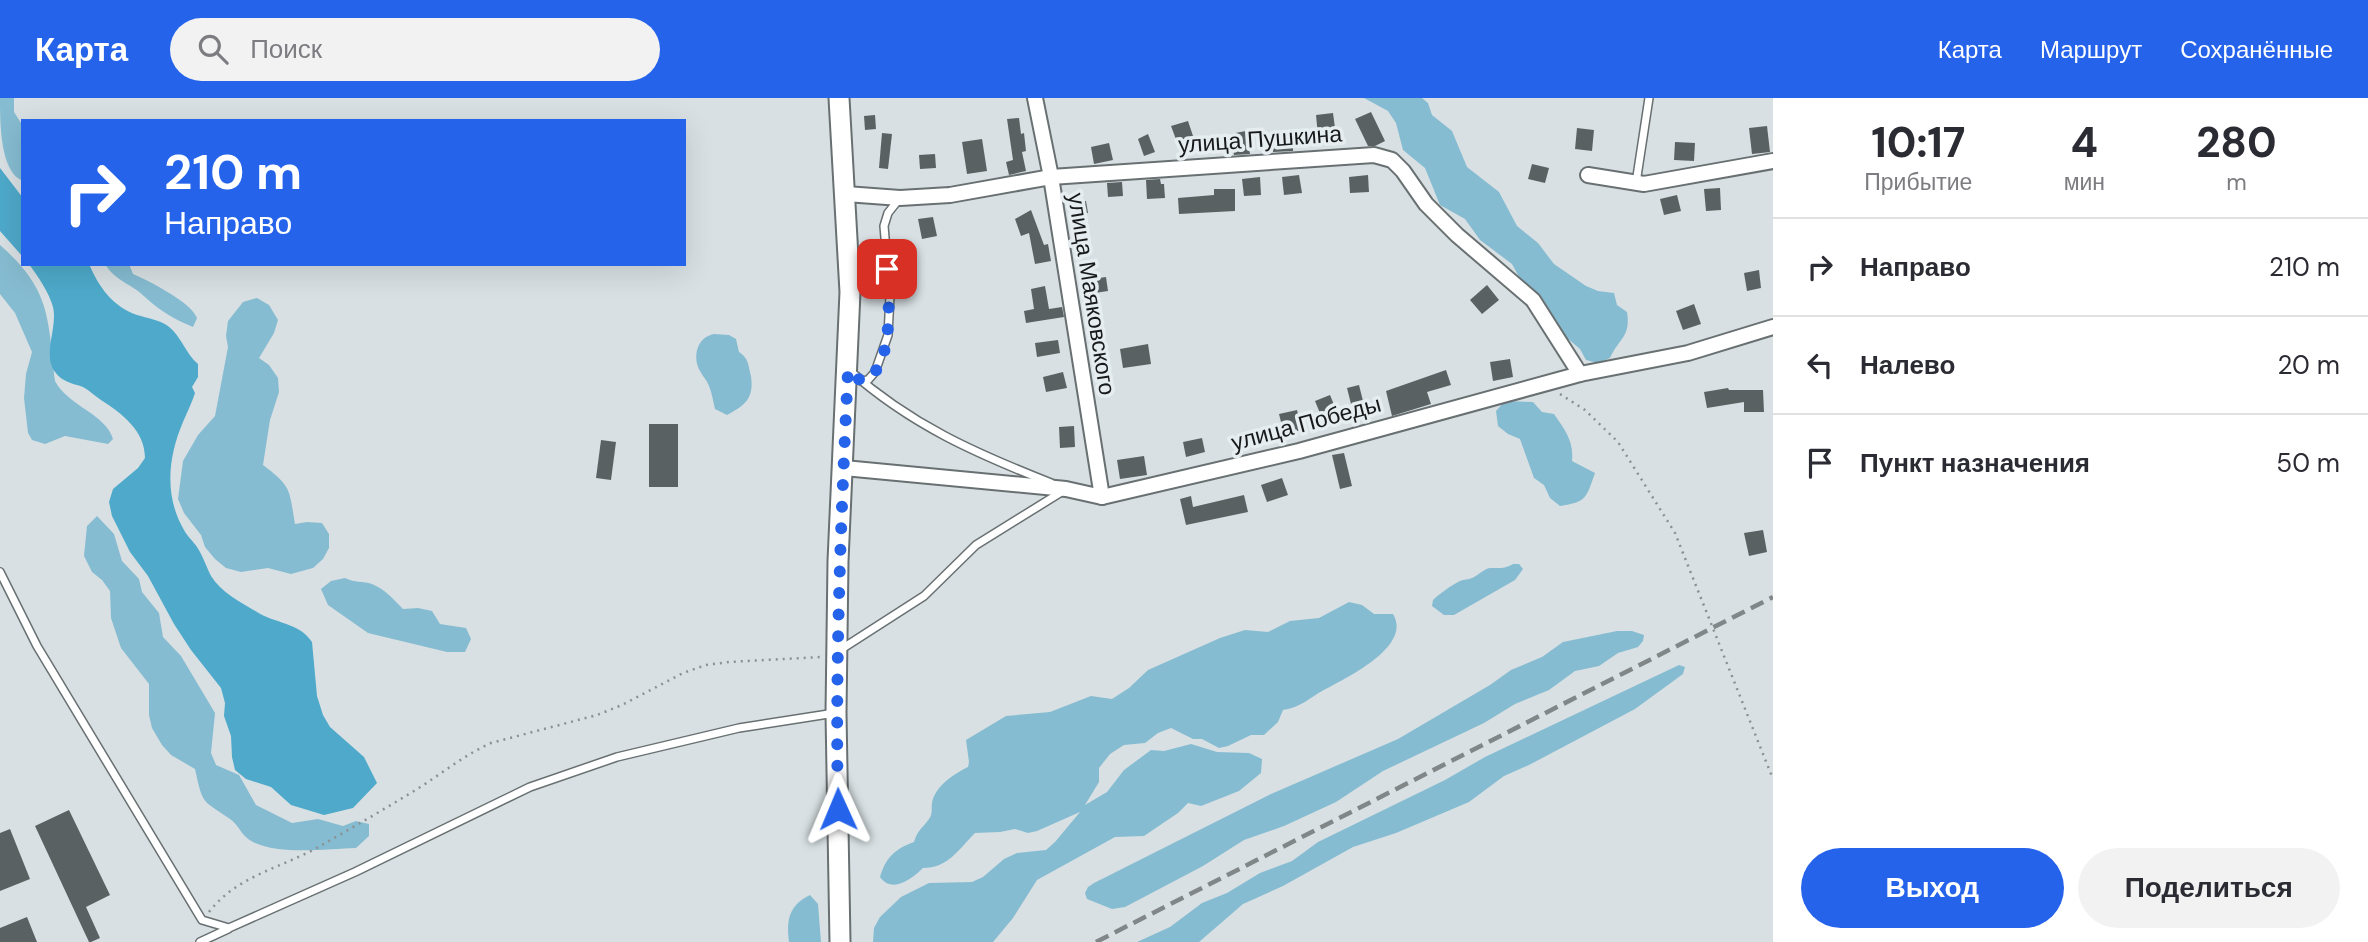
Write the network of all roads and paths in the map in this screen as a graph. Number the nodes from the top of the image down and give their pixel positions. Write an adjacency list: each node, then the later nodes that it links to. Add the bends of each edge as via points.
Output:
1 (839, 98): 8 (street)
2 (1035, 98): 6 (street, улица Маяковского)
3 (1649, 98): 7 (lane)
4 (1773, 160): 7 (street)
5 (1588, 175): 7 (street)
6 (1051, 177): 9 (street, улица Пушкина, via 950,195); 11 (street, улица Пушкина, via 1374,155 1392,160 1434,212 1533,300); 16 (street, улица Маяковского)
7 (1636, 183)
8 (846, 194): 9 (street, улица Пушкина); 12 (street)
9 (900, 198): 12 (lane, via 884,226 888,335 875,372 868,380)
10 (1773, 327): 11 (street, улица Победы, via 1688,353)
11 (1580, 374): 13 (street, улица Победы)
12 (855, 376): 14 (street); 15 (lane, via 955,443)
13 (1545, 384): 16 (street, улица Победы, via 1299,451); 20 (path, via 1585,410 1618,442 1675,533)
14 (844, 468): 15 (street, улица Победы); 18 (street)
15 (1066, 489): 16 (street, улица Победы); 18 (lane, via 976,545 923,596)
16 (1102, 497)
17 (0, 572): 21 (lane, via 37,646)
18 (837, 652): 19 (street); 21 (path, via 705,665 597,715 476,749 314,849 240,883)
19 (836, 713): 22 (lane, via 739,728 631,754 530,787); 24 (street)
20 (1773, 779)
21 (202, 920): 22 (lane)
22 (229, 929): 23 (lane)
23 (200, 942)
24 (841, 942)

